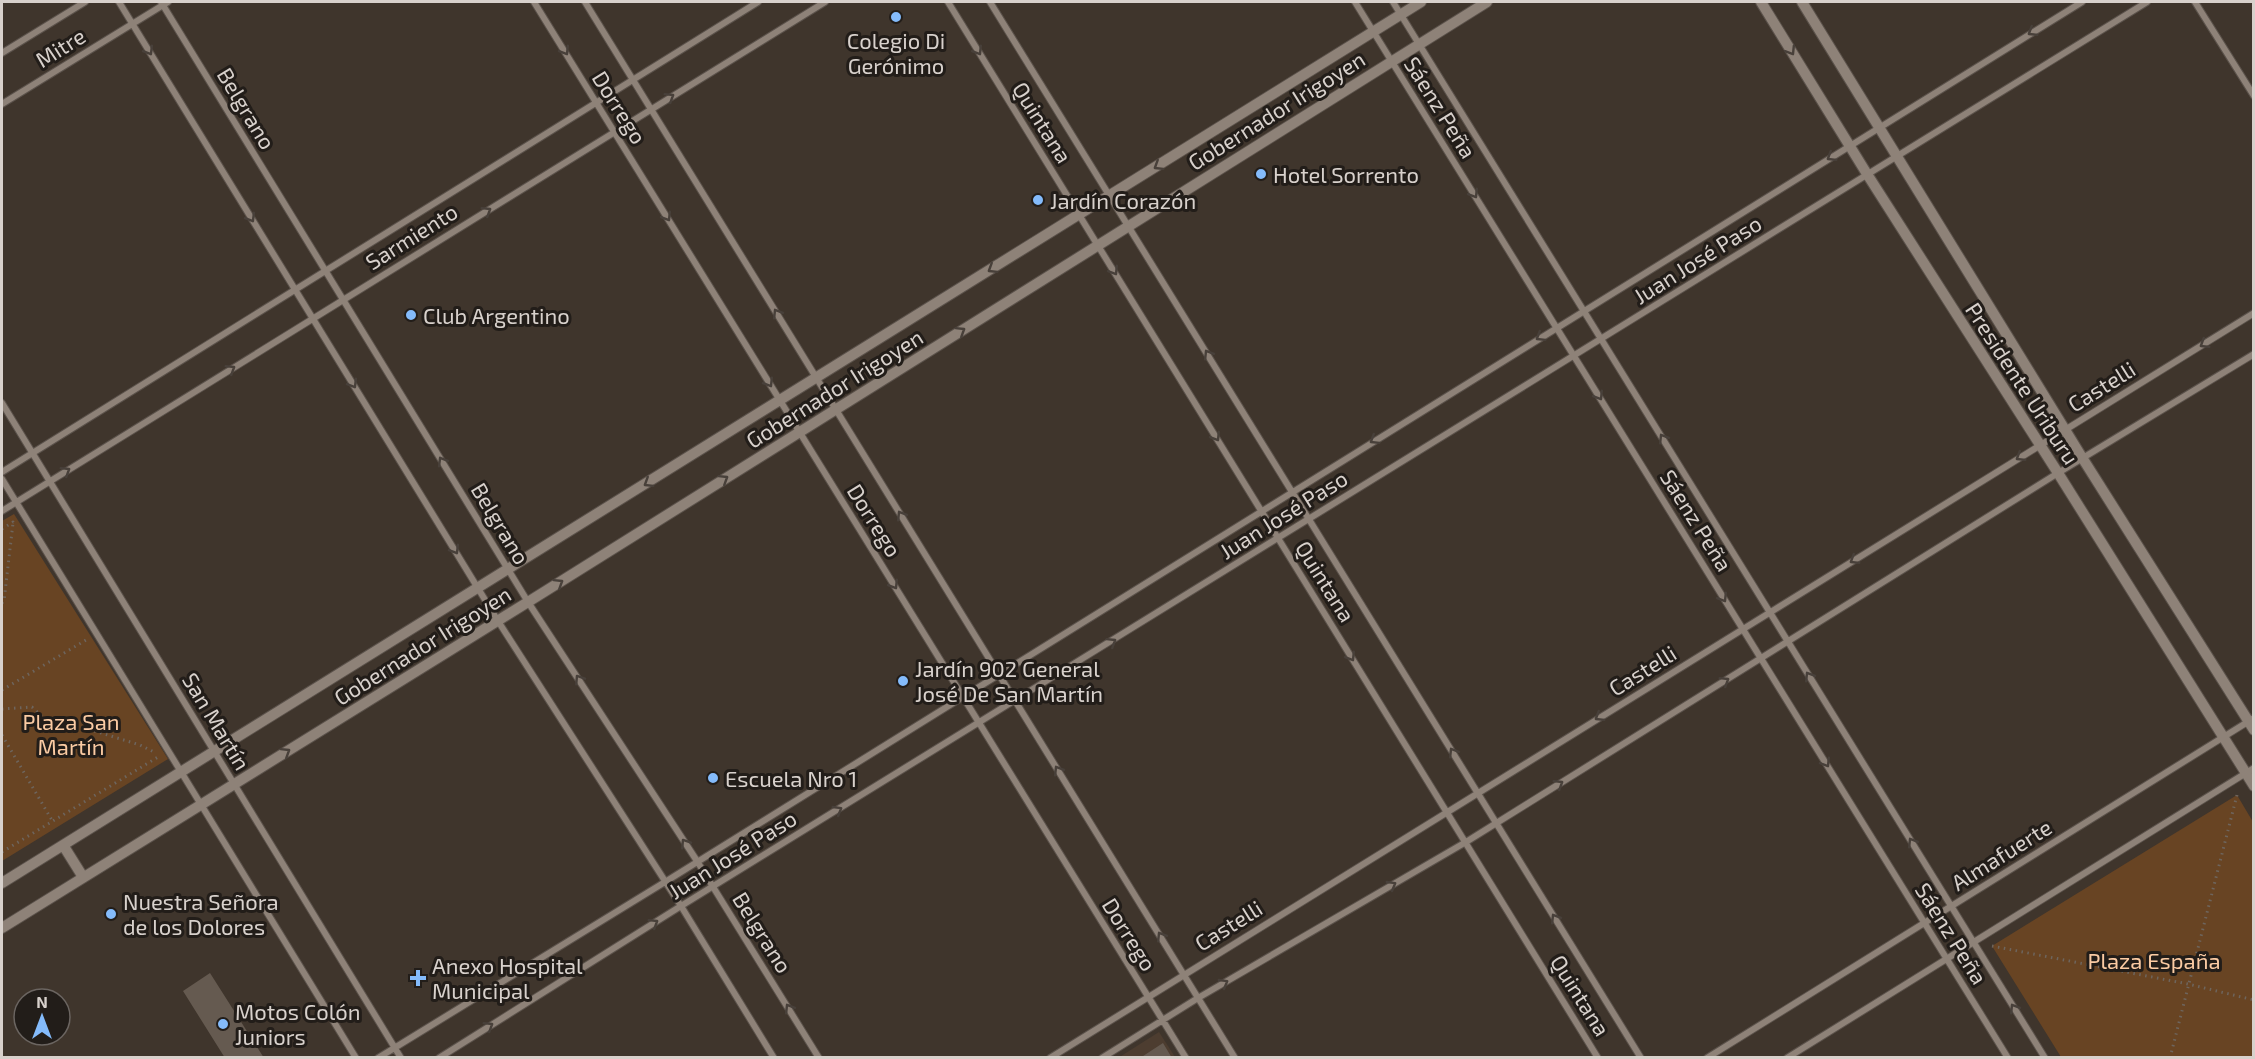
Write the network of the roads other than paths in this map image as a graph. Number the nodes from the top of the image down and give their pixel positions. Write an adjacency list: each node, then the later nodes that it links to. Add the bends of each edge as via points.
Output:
1 (85, 2): 23 (street, Mitre)
2 (119, 2): 20 (street)
3 (534, 2): 27 (street, Dorrego, one-way to 27)
4 (585, 2): 25 (street, Dorrego)
5 (758, 2): 25 (street, Sarmiento)
6 (825, 2): 29 (street, Sarmiento, one-way to 6)
7 (948, 2): 36 (street, Quintana, one-way to 36)
8 (990, 2): 35 (street, Quintana)
9 (1355, 2): 21 (street, Sáenz Peña)
10 (1393, 2): 19 (street, Sáenz Peña)
11 (1421, 2): 19 (street, Gobernador Irigoyen)
12 (1487, 2): 22 (street, Gobernador Irigoyen)
13 (1761, 2): 32 (street, Presidente Uriburu, one-way to 32)
14 (1802, 2): 30 (street, Presidente Uriburu)
15 (2082, 2): 30 (street, Juan José Paso, one-way to 30)
16 (2146, 2): 33 (street, Juan José Paso)
17 (2195, 2): 26 (street)
18 (164, 3): 20 (street, Mitre); 39 (street, Belgrano)
19 (1401, 14): 21 (street, Gobernador Irigoyen); 22 (street, Sáenz Peña)
20 (132, 23): 28 (street, Mitre); 40 (street, one-way to 40)
21 (1374, 31): 24 (street, Sáenz Peña); 35 (street, Gobernador Irigoyen, one-way to 35)
22 (1419, 44): 24 (street, Gobernador Irigoyen); 42 (street, Sáenz Peña)
23 (2, 53)
24 (1392, 61): 37 (street, Gobernador Irigoyen); 45 (street, Sáenz Peña, one-way to 45)
25 (633, 79): 27 (street, Sarmiento); 29 (street, Dorrego)
26 (2253, 96)
27 (596, 102): 31 (street, Dorrego); 39 (street, Sarmiento)
28 (2, 104)
29 (651, 109): 31 (street, Sarmiento); 49 (street, Dorrego, one-way to 29)
30 (1879, 127): 32 (street, Juan José Paso); 33 (street, Presidente Uriburu)
31 (614, 132): 41 (street, Sarmiento, one-way to 31); 50 (street, Dorrego, one-way to 50)
32 (1849, 146): 34 (street, Presidente Uriburu); 42 (street, Juan José Paso, one-way to 42)
33 (1897, 156): 34 (street, Juan José Paso); 53 (street, Presidente Uriburu)
34 (1867, 174): 46 (street, Juan José Paso); 55 (street, Presidente Uriburu)
35 (1110, 195): 36 (street, Gobernador Irigoyen); 37 (street, Quintana)
36 (1079, 214): 38 (street, Quintana); 49 (street, Gobernador Irigoyen, one-way to 49)
37 (1129, 226): 38 (street, Gobernador Irigoyen); 62 (street, Quintana, one-way to 37)
38 (1098, 245): 52 (street, Gobernador Irigoyen, one-way to 38); 64 (street, Quintana, one-way to 64)
39 (325, 270): 40 (street, Sarmiento); 41 (street, Belgrano)
40 (295, 289): 44 (street); 56 (street, Sarmiento)
41 (343, 300): 44 (street, Sarmiento); 68 (street, Belgrano, one-way to 41)
42 (1583, 310): 45 (street, Juan José Paso); 46 (street, Sáenz Peña)
43 (2253, 313): 53 (street, Castelli, one-way to 53)
44 (313, 318): 61 (street, Sarmiento, one-way to 44); 69 (street, one-way to 69)
45 (1557, 327): 48 (street, Sáenz Peña); 62 (street, Juan José Paso, one-way to 62)
46 (1601, 339): 48 (street, Juan José Paso); 71 (street, Sáenz Peña, one-way to 46)
47 (2253, 354): 57 (street, Castelli)
48 (1574, 356): 66 (street, Juan José Paso); 73 (street, Sáenz Peña, one-way to 73)
49 (817, 378): 50 (street, Gobernador Irigoyen); 52 (street, Dorrego)
50 (780, 401): 54 (street, Dorrego); 68 (street, Gobernador Irigoyen, one-way to 68)
51 (2, 403): 56 (street, San Martín)
52 (836, 409): 54 (street, Gobernador Irigoyen); 76 (street, Dorrego, one-way to 52)
53 (2065, 430): 55 (street, Castelli); 57 (street, Presidente Uriburu)
54 (800, 432): 70 (street, Gobernador Irigoyen, one-way to 54); 77 (street, Dorrego, one-way to 77)
55 (2039, 445): 59 (street, Presidente Uriburu); 71 (street, Castelli, one-way to 71)
56 (32, 453): 58 (street, Sarmiento); 61 (street, San Martín)
57 (2083, 459): 59 (street, Castelli); 79 (street, Presidente Uriburu)
58 (2, 472)
59 (2058, 473): 74 (street, Castelli); 81 (street, Presidente Uriburu)
60 (2, 479): 63 (street)
61 (49, 481): 63 (street, Sarmiento); 82 (street, San Martín)
62 (1292, 491): 64 (street, Juan José Paso); 66 (street, Quintana)
63 (16, 502): 65 (street, Sarmiento); 84 (street)
64 (1261, 510): 67 (street, Quintana); 76 (street, Juan José Paso)
65 (2, 511)
66 (1310, 519): 67 (street, Juan José Paso); 87 (street, Quintana, one-way to 66)
67 (1279, 539): 78 (street, Juan José Paso, one-way to 67); 89 (street, Quintana, one-way to 89)
68 (508, 570): 69 (street, Gobernador Irigoyen); 70 (street, Belgrano)
69 (478, 588): 72 (street); 82 (street, Gobernador Irigoyen)
70 (528, 602): 72 (street, Gobernador Irigoyen); 93 (street, Belgrano, one-way to 70)
71 (1770, 612): 73 (street, Castelli); 74 (street, Sáenz Peña)
72 (498, 621): 85 (street, Gobernador Irigoyen, one-way to 72); 95 (street)
73 (1743, 629): 75 (street, Sáenz Peña); 87 (street, Castelli, one-way to 87)
74 (1788, 642): 75 (street, Castelli); 99 (street, Sáenz Peña, one-way to 74)
75 (1761, 659): 90 (street, Castelli, one-way to 75); 100 (street, Sáenz Peña, one-way to 100)
76 (999, 673): 77 (street, Juan José Paso); 78 (street, Dorrego)
77 (962, 696): 80 (street, Dorrego); 93 (street, Juan José Paso)
78 (1016, 701): 80 (street, Juan José Paso); 104 (street, Dorrego, one-way to 78)
79 (2252, 723): 81 (street, Almafuerte)
80 (979, 724): 97 (street, Juan José Paso, one-way to 80); 105 (street, Dorrego)
81 (2222, 738): 83 (street, Presidente Uriburu); 99 (street, Almafuerte)
82 (214, 752): 84 (street, Gobernador Irigoyen); 85 (street, San Martín)
83 (2250, 770): 86 (street, Presidente Uriburu); 102 (street)
84 (181, 772): 88 (street); 92 (street, Gobernador Irigoyen)
85 (234, 784): 88 (street, Gobernador Irigoyen); 108 (street, San Martín)
86 (2253, 786)
87 (1478, 792): 89 (street, Castelli); 90 (street, Quintana)
88 (201, 805): 94 (street, Gobernador Irigoyen); 109 (street)
89 (1447, 811): 91 (street, Quintana); 104 (street, Castelli)
90 (1497, 823): 91 (street, Castelli); 120 (street, Quintana, one-way to 90)
91 (1466, 842): 106 (street, Castelli, one-way to 91); 119 (street, Quintana)
92 (63, 845): 94 (street); 96 (street, Gobernador Irigoyen)
93 (697, 861): 95 (street, Juan José Paso); 97 (street, Belgrano)
94 (83, 877): 101 (street, Gobernador Irigoyen)
95 (666, 882): 98 (street); 108 (street, Juan José Paso)
96 (2, 883)
97 (713, 886): 98 (street, Juan José Paso); 114 (street, Belgrano, one-way to 97)
98 (681, 906): 112 (street, Juan José Paso, one-way to 98); 113 (street)
99 (1951, 906): 100 (street, Almafuerte); 102 (street, Sáenz Peña)
100 (1924, 923): 103 (street, Sáenz Peña); 121 (street, Almafuerte)
101 (2, 928)
102 (1973, 942): 103 (street); 124 (street, Sáenz Peña, one-way to 102)
103 (1947, 959): 122 (street); 123 (street, Sáenz Peña)
104 (1184, 974): 105 (street, Castelli); 106 (street, Dorrego)
105 (1147, 996): 107 (street, Dorrego); 115 (street, Castelli)
106 (1198, 998): 107 (street, Castelli); 118 (street, Dorrego)
107 (1163, 1020): 116 (street, Castelli); 117 (street, Dorrego)
108 (394, 1047): 110 (street, Juan José Paso); 111 (street, San Martín)
109 (356, 1058)
110 (378, 1058)
111 (401, 1058)
112 (439, 1058)
113 (774, 1058)
114 (819, 1058)
115 (1050, 1058)
116 (1102, 1058)
117 (1186, 1058)
118 (1235, 1058)
119 (1598, 1058)
120 (1641, 1058)
121 (1707, 1058)
122 (1787, 1058)
123 (2008, 1058)
124 (2045, 1058)

